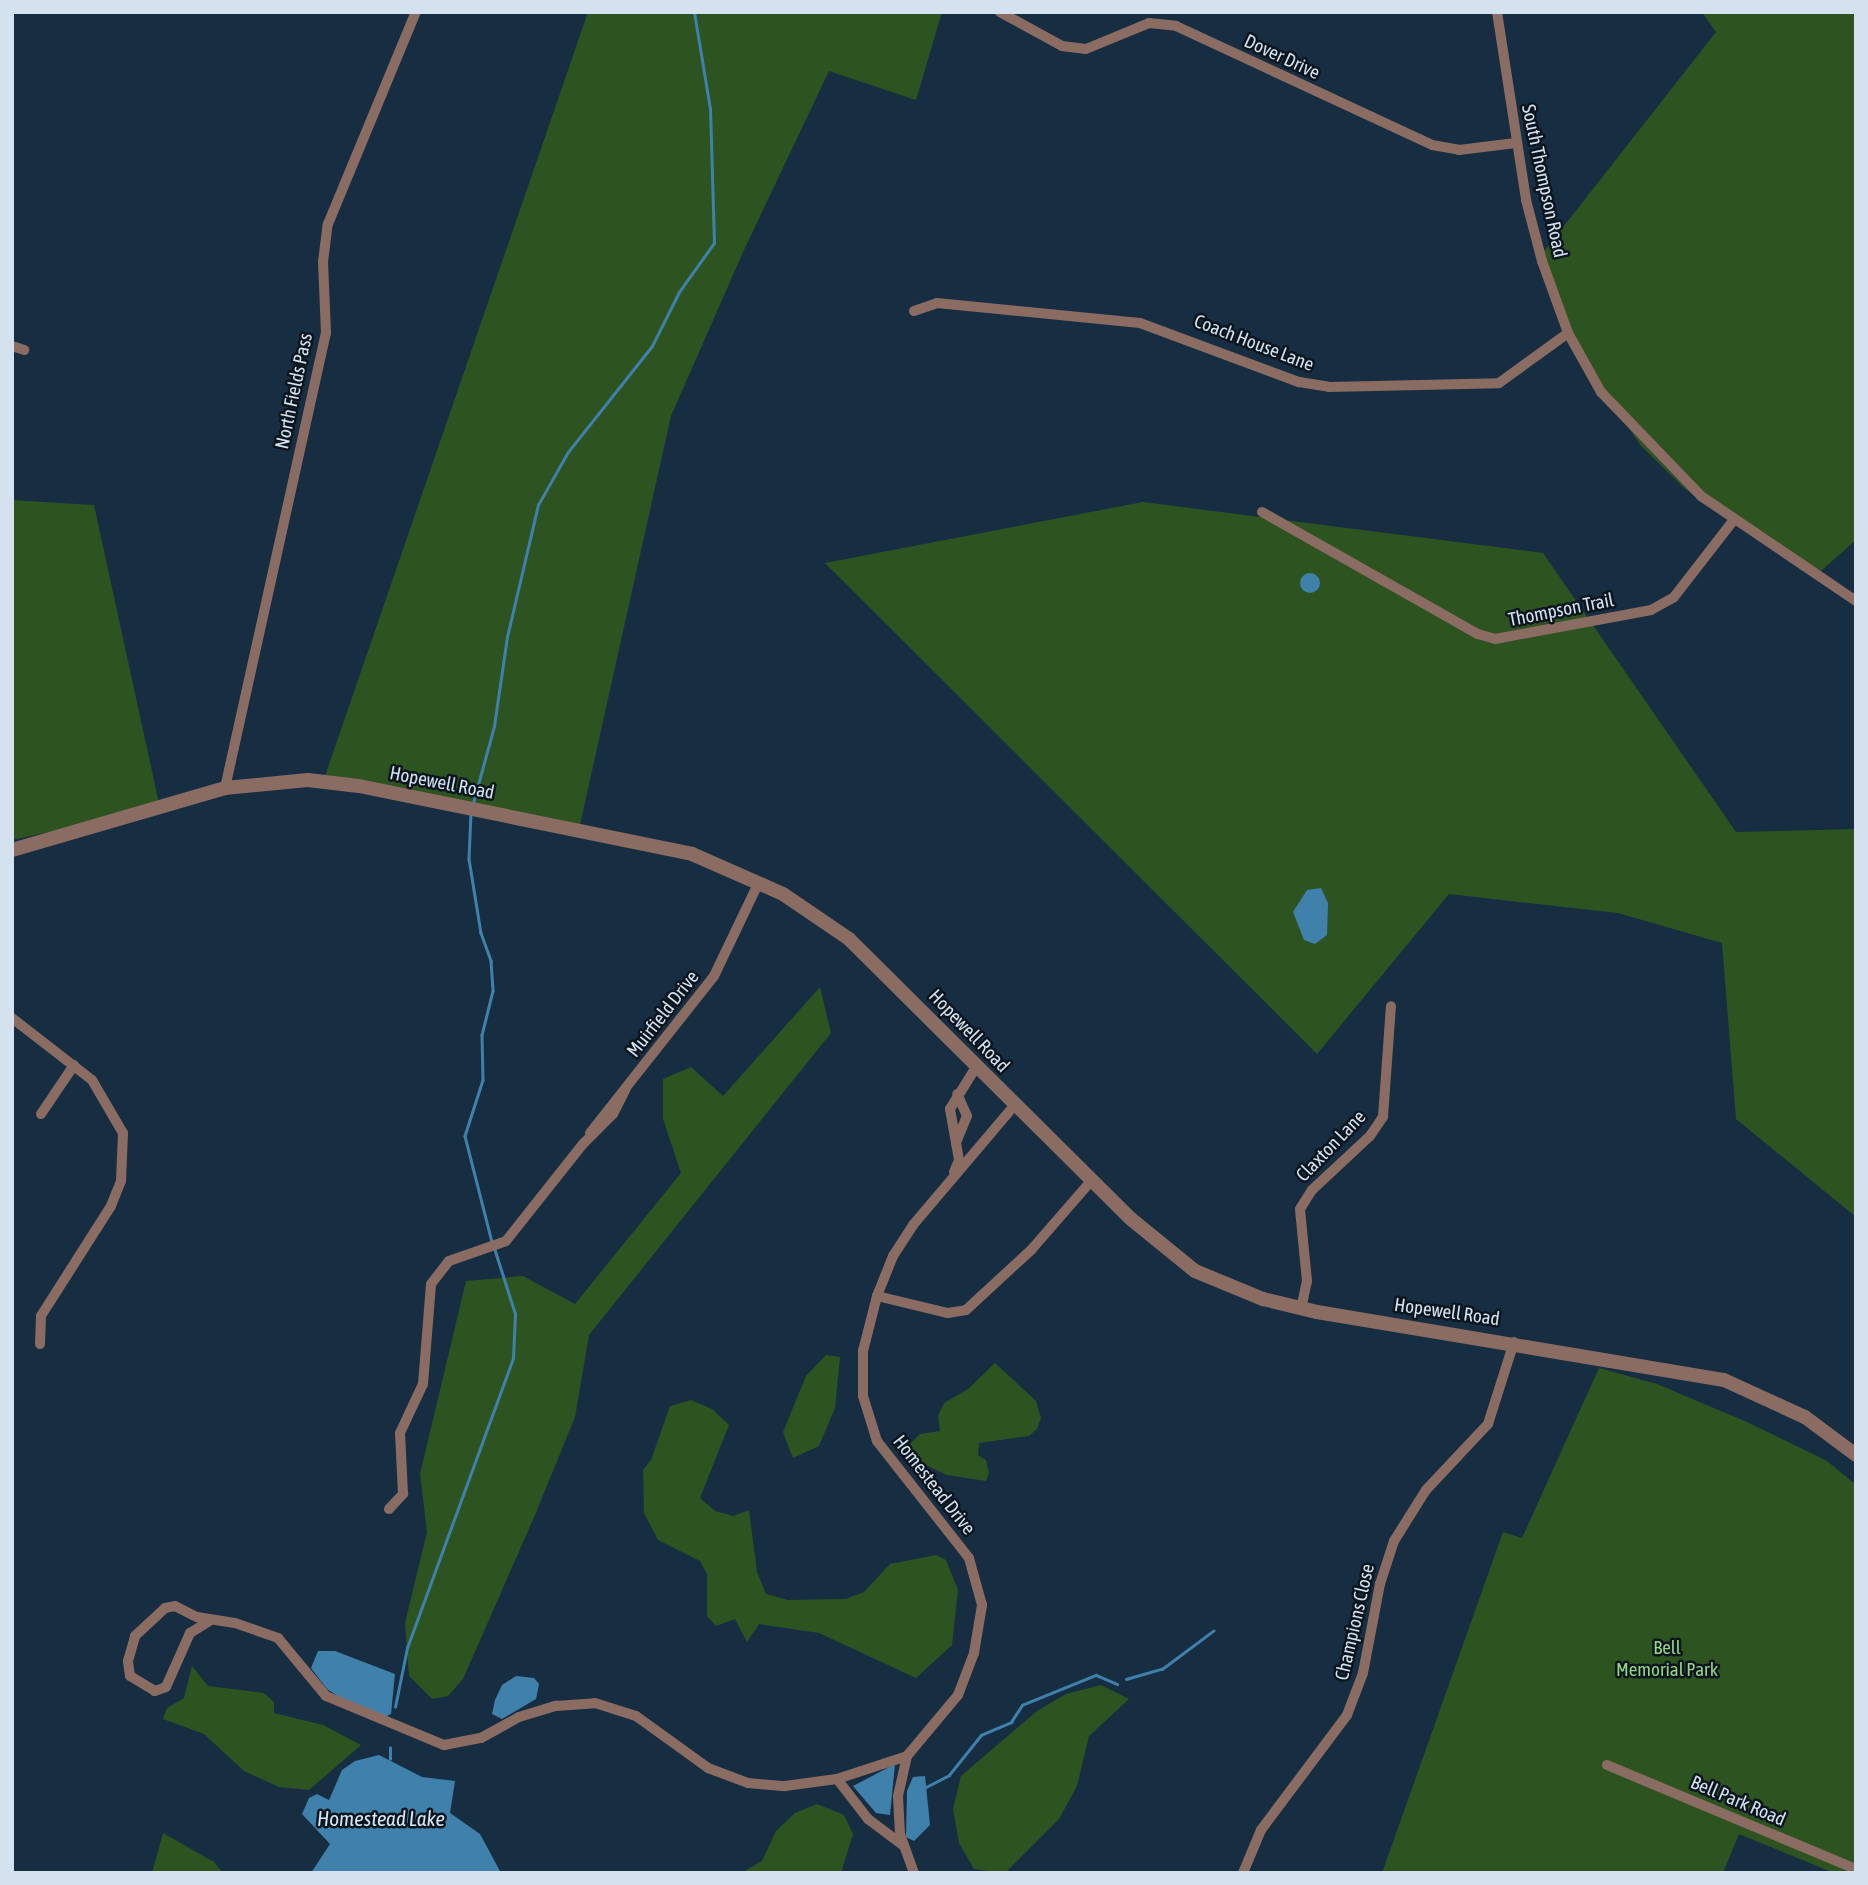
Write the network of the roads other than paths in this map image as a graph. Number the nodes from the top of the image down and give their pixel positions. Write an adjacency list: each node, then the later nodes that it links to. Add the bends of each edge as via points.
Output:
1 (416, 12): 12 (street, North Fields Pass, via 328,224 323,262 326,333)
2 (1000, 12): 4 (street, Dover Drive, via 1062,47 1086,50 1149,23 1175,26 1432,145 1459,150)
3 (1497, 12): 4 (street, South Thompson Road)
4 (1516, 143): 6 (street, South Thompson Road, via 1542,261)
5 (914, 311): 6 (street, Coach House Lane, via 937,303 1140,323 1300,382 1329,387 1499,383)
6 (1568, 333): 10 (street, South Thompson Road, via 1601,392 1667,464)
7 (12, 346): 8 (street)
8 (24, 351)
9 (1262, 512): 10 (street, Thompson Trail, via 1478,634 1495,639 1651,610 1674,597)
10 (1733, 521): 11 (street, South Thompson Road)
11 (1856, 601)
12 (225, 788): 13 (street, Hopewell Road); 14 (street, Hopewell Road, via 308,780 359,786 692,854)
13 (12, 850)
14 (759, 882): 18 (street, Hopewell Road, via 849,939); 30 (street, Muirfield Drive, via 714,976 626,1089 613,1114 583,1144 506,1241 449,1261 431,1284 423,1384 400,1433 403,1494)
15 (1391, 1006): 26 (street, Claxton Lane, via 1383,1117 1370,1136 1312,1190 1300,1209 1307,1281)
16 (12, 1018): 17 (street)
17 (75, 1065): 21 (street); 28 (street, via 105,1095 123,1133 124,1165 111,1206 41,1316)
18 (976, 1067): 19 (street, Homestead Drive); 20 (street, Hopewell Road)
19 (957, 1094): 22 (street, Homestead Drive, via 950,1109); 22 (street, Homestead Drive, via 967,1116)
20 (1014, 1106): 23 (street, Hopewell Road); 24 (street, Homestead Drive)
21 (41, 1114)
22 (956, 1143): 24 (street, Homestead Drive, via 959,1160)
23 (1092, 1180): 25 (street, via 1032,1250 966,1310 948,1313); 26 (street, Hopewell Road, via 1164,1250 1195,1271)
24 (950, 1181): 25 (street, Homestead Drive, via 893,1256)
25 (877, 1296): 32 (street, Homestead Drive, via 863,1351 863,1396 877,1441 969,1558 982,1605 974,1653 958,1695)
26 (1301, 1309): 27 (street, Hopewell Road)
27 (1514, 1342): 29 (street, Hopewell Road, via 1724,1380 1802,1415); 38 (street, Champions Close, via 1488,1424 1426,1490 1394,1542 1380,1584 1363,1673 1347,1715 1261,1830)
28 (40, 1344)
29 (1856, 1455)
30 (389, 1508)
31 (211, 1620): 31 (street, via 175,1606 165,1608 135,1636 128,1661 136,1684 155,1691 166,1687 190,1633); 34 (street, via 278,1638 326,1696 444,1745 481,1738 519,1717 556,1706 595,1703 636,1716 708,1768 748,1783 785,1786)
32 (906, 1756): 34 (street); 35 (street, via 898,1796)
33 (1607, 1765): 36 (street, Bell Park Road)
34 (837, 1779): 35 (street, via 868,1819)
35 (904, 1846): 37 (street)
36 (1856, 1869)
37 (914, 1873)
38 (1243, 1873)

